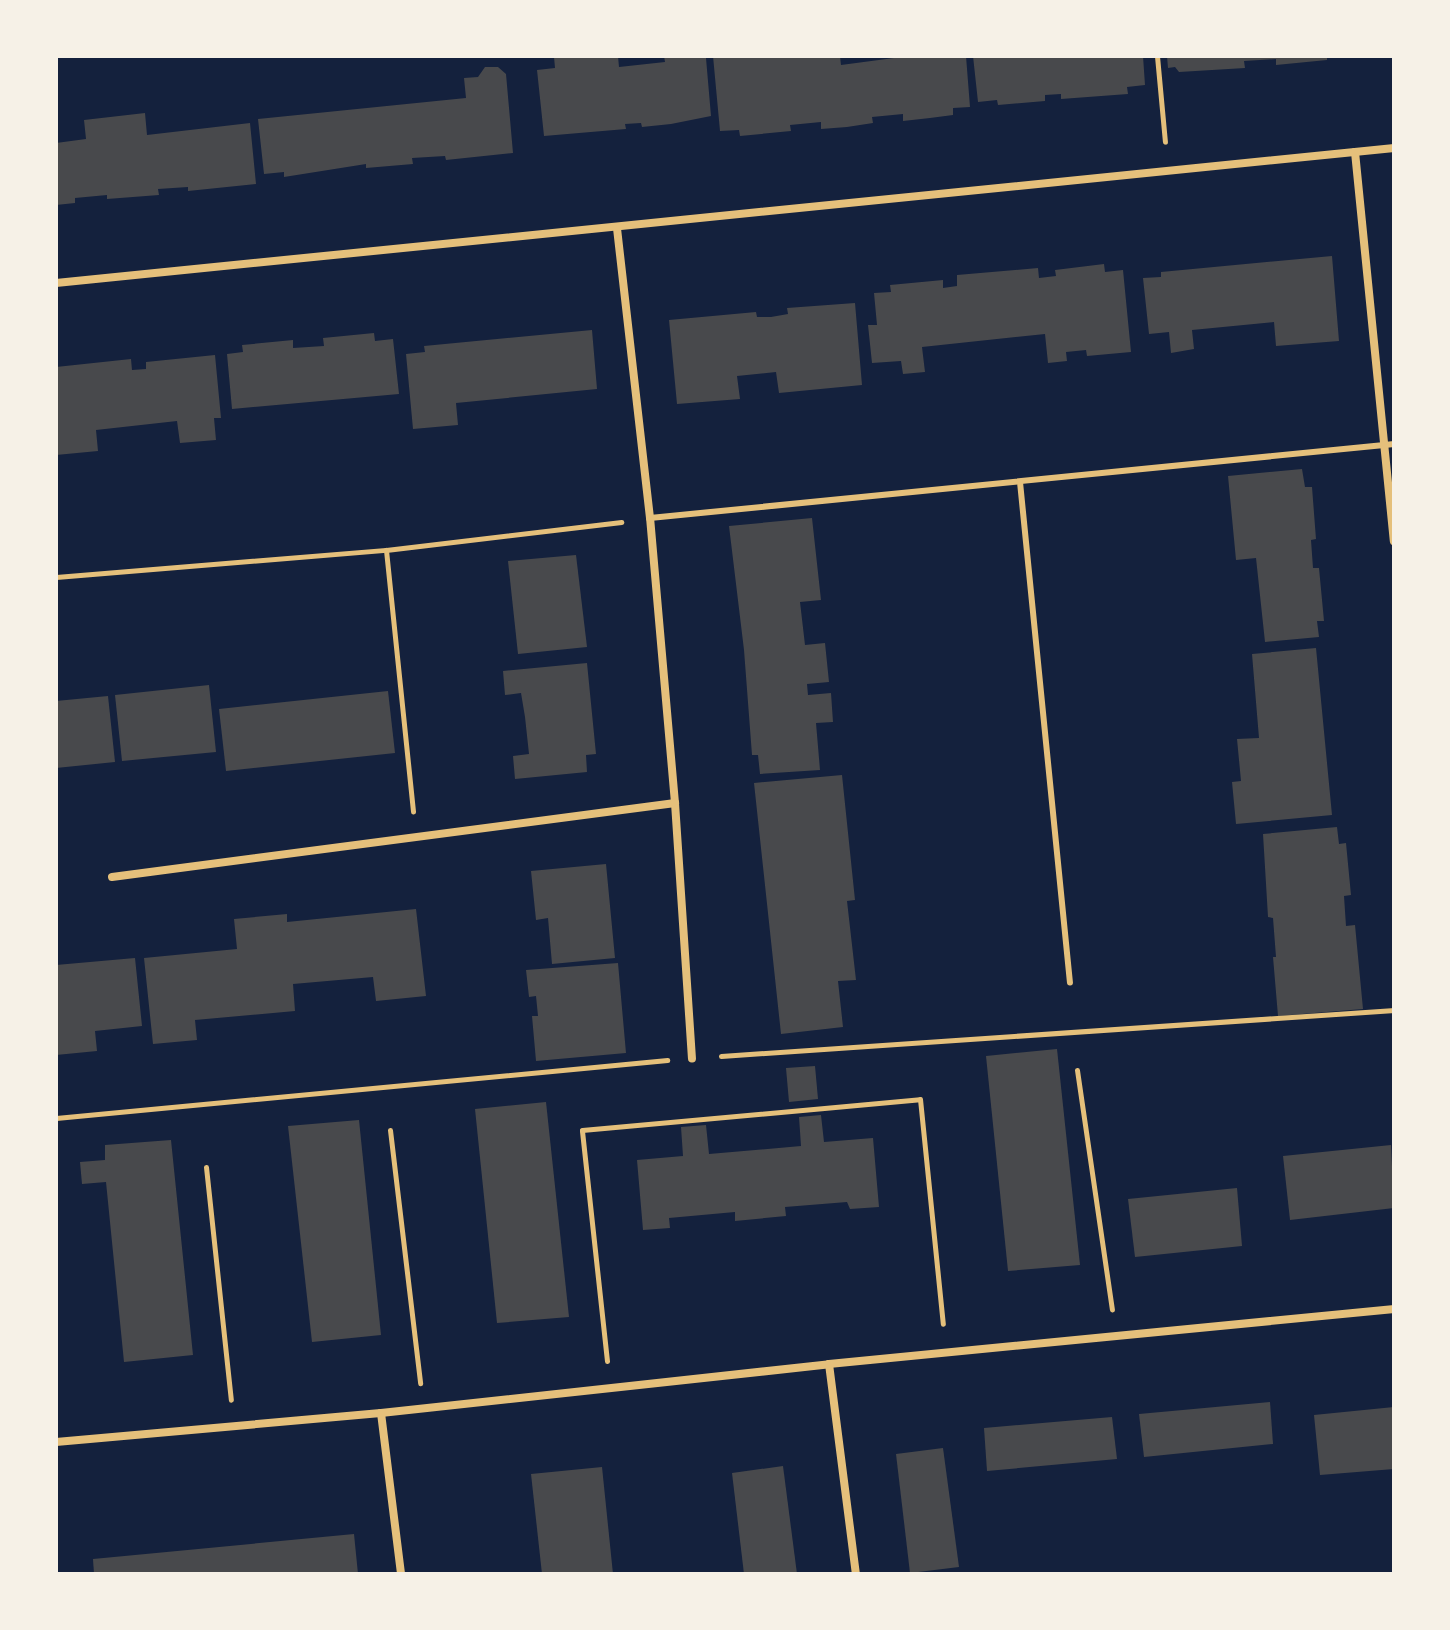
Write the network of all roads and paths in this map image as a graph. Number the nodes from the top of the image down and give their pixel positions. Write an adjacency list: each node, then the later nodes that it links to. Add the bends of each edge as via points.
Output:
1 (1157, 56): 4 (path)
2 (1394, 148): 3 (street)
3 (1355, 152): 4 (street); 7 (street)
4 (1168, 171): 5 (street)
5 (617, 228): 6 (street); 9 (street)
6 (56, 283)
7 (1389, 445): 8 (lane); 10 (street)
8 (1020, 482): 9 (lane); 16 (lane)
9 (650, 518): 11 (path); 13 (street)
10 (1394, 541)
11 (386, 550): 12 (path); 14 (path)
12 (56, 577)
13 (675, 803): 14 (street); 18 (street)
14 (416, 837): 15 (street)
15 (112, 877)
16 (1070, 983)
17 (1394, 1010): 18 (path)
18 (692, 1058): 20 (path)
19 (1077, 1070): 24 (path)
20 (56, 1118)
21 (390, 1130): 28 (path)
22 (206, 1167): 30 (path)
23 (1394, 1309): 24 (street)
24 (1116, 1337): 25 (street)
25 (946, 1353): 26 (street); 27 (path, via 920,1099 582,1130)
26 (829, 1364): 27 (street); 33 (street)
27 (609, 1387): 28 (street)
28 (422, 1408): 29 (street)
29 (381, 1413): 30 (street); 32 (street)
30 (234, 1425): 31 (street)
31 (56, 1442)
32 (401, 1574)
33 (856, 1574)

